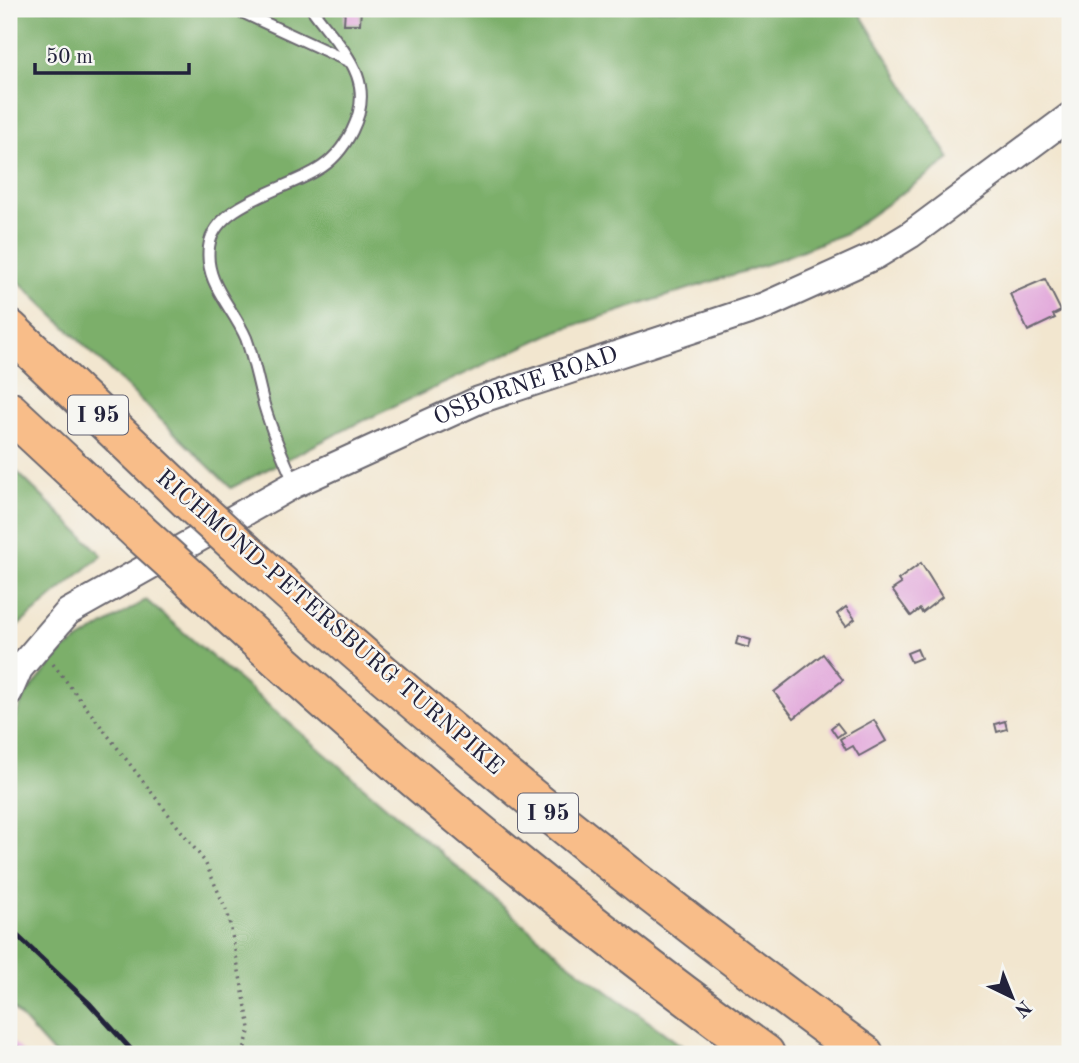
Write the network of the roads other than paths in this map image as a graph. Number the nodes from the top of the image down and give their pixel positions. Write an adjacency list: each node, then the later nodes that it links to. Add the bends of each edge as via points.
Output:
1 (235, 9): 3 (lane)
2 (312, 9): 3 (lane)
3 (350, 62): 7 (lane, via 361,105 346,142 318,170 228,214 213,233 209,247 215,285 245,337 277,444)
4 (1070, 116): 7 (street, OSBORNE ROAD, via 877,255 764,306 480,400)
5 (9, 329): 10 (highway, RICHMOND-PETERSBURG TURNPIKE / I 95, bridge, via 356,653 616,868)
6 (9, 411): 9 (highway, I 95, bridge, via 337,714 438,800)
7 (295, 484): 8 (street, OSBORNE ROAD, via 68,612)
8 (12, 674)
9 (765, 1054)
10 (864, 1054)

